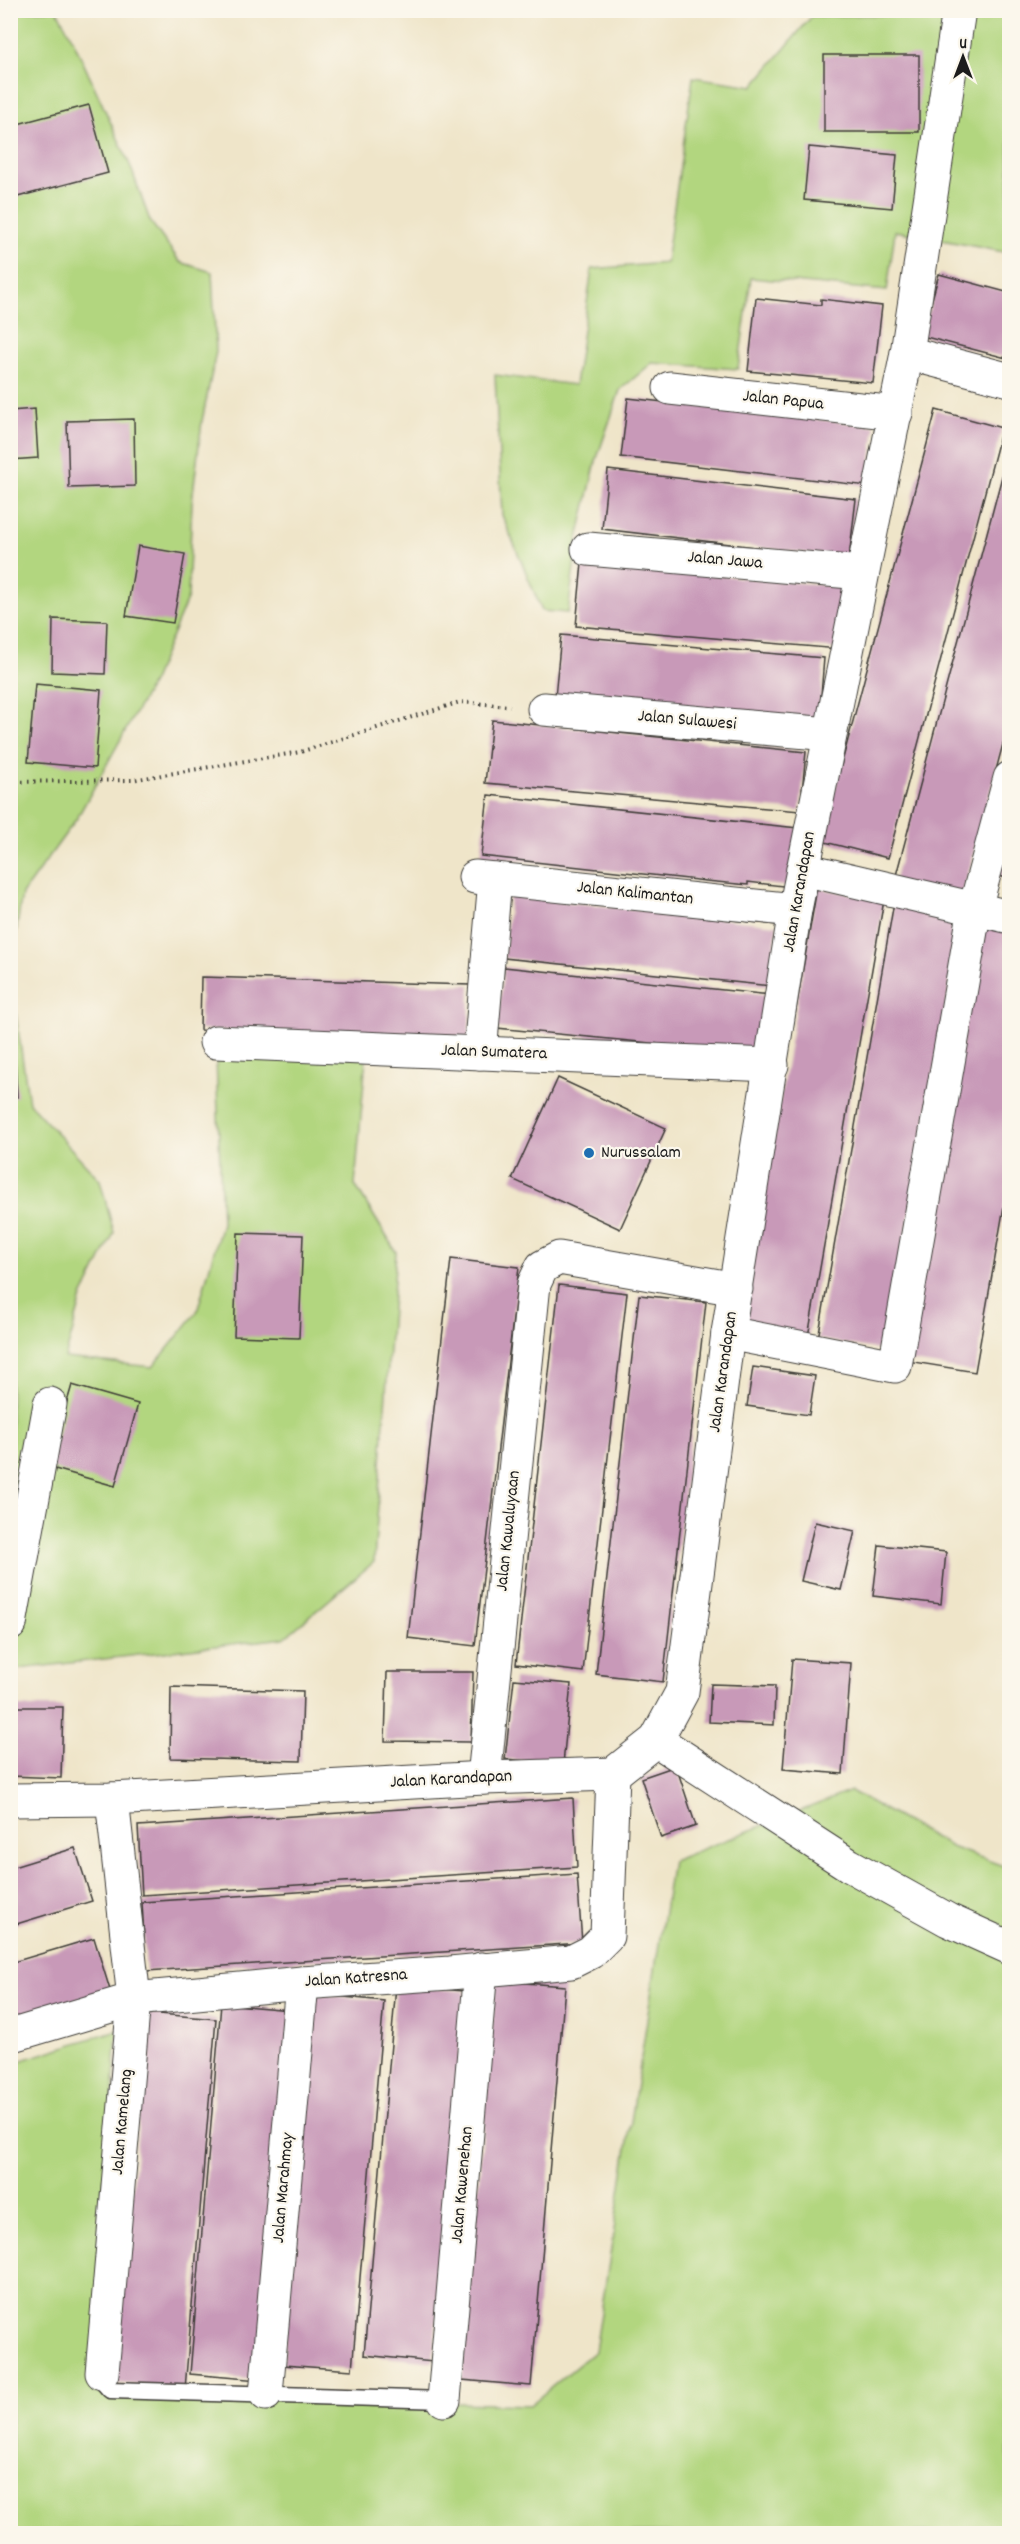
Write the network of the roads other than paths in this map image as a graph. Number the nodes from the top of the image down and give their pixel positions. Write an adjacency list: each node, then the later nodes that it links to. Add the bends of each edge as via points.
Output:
1 (958, 10): 2 (street, Jalan Karandapan)
2 (908, 353): 3 (street); 5 (street, Jalan Karandapan)
3 (1010, 380)
4 (670, 388): 5 (street, Jalan Papua)
5 (896, 413): 7 (street, Jalan Karandapan)
6 (588, 549): 7 (street, Jalan Jawa)
7 (862, 573): 9 (street, Jalan Karandapan)
8 (544, 709): 9 (street, Jalan Sulawesi)
9 (830, 734): 11 (street, Jalan Karandapan)
10 (1010, 778): 12 (street)
11 (802, 869): 12 (street); 13 (street, Jalan Karandapan)
12 (975, 908): 14 (street); 19 (street, via 895,1366)
13 (795, 910): 16 (street, Jalan Kalimantan, via 485,878); 17 (street, Jalan Karandapan)
14 (1010, 917)
15 (216, 1042): 16 (street, Jalan Sumatera)
16 (480, 1053): 17 (street, Jalan Sumatera)
17 (772, 1065): 18 (street, Jalan Karandapan)
18 (736, 1288): 19 (street, Jalan Karandapan); 24 (street, Jalan Kawaluyaan, via 559,1258 542,1267 534,1284)
19 (728, 1333): 22 (street, Jalan Karandapan, via 682,1692)
20 (50, 1404): 21 (street)
21 (10, 1624)
22 (657, 1740): 23 (street, Jalan Karandapan); 27 (street, via 849,1865 948,1920)
23 (613, 1774): 24 (street, Jalan Karandapan); 28 (street, Jalan Katresna, via 607,1936 591,1952 571,1962)
24 (484, 1778): 25 (street, Jalan Karandapan)
25 (112, 1799): 26 (street, Jalan Karandapan); 30 (street)
26 (10, 1800)
27 (1010, 1947)
28 (481, 1970): 29 (street, Jalan Katresna); 34 (street, Jalan Kawenehan)
29 (302, 1983): 30 (street, Jalan Katresna); 33 (street, Jalan Marahmay)
30 (134, 1999): 31 (street); 32 (street, Jalan Kamelang)
31 (10, 2036)
32 (102, 2373): 33 (lane, via 110,2390)
33 (266, 2394): 34 (lane)
34 (444, 2400)

